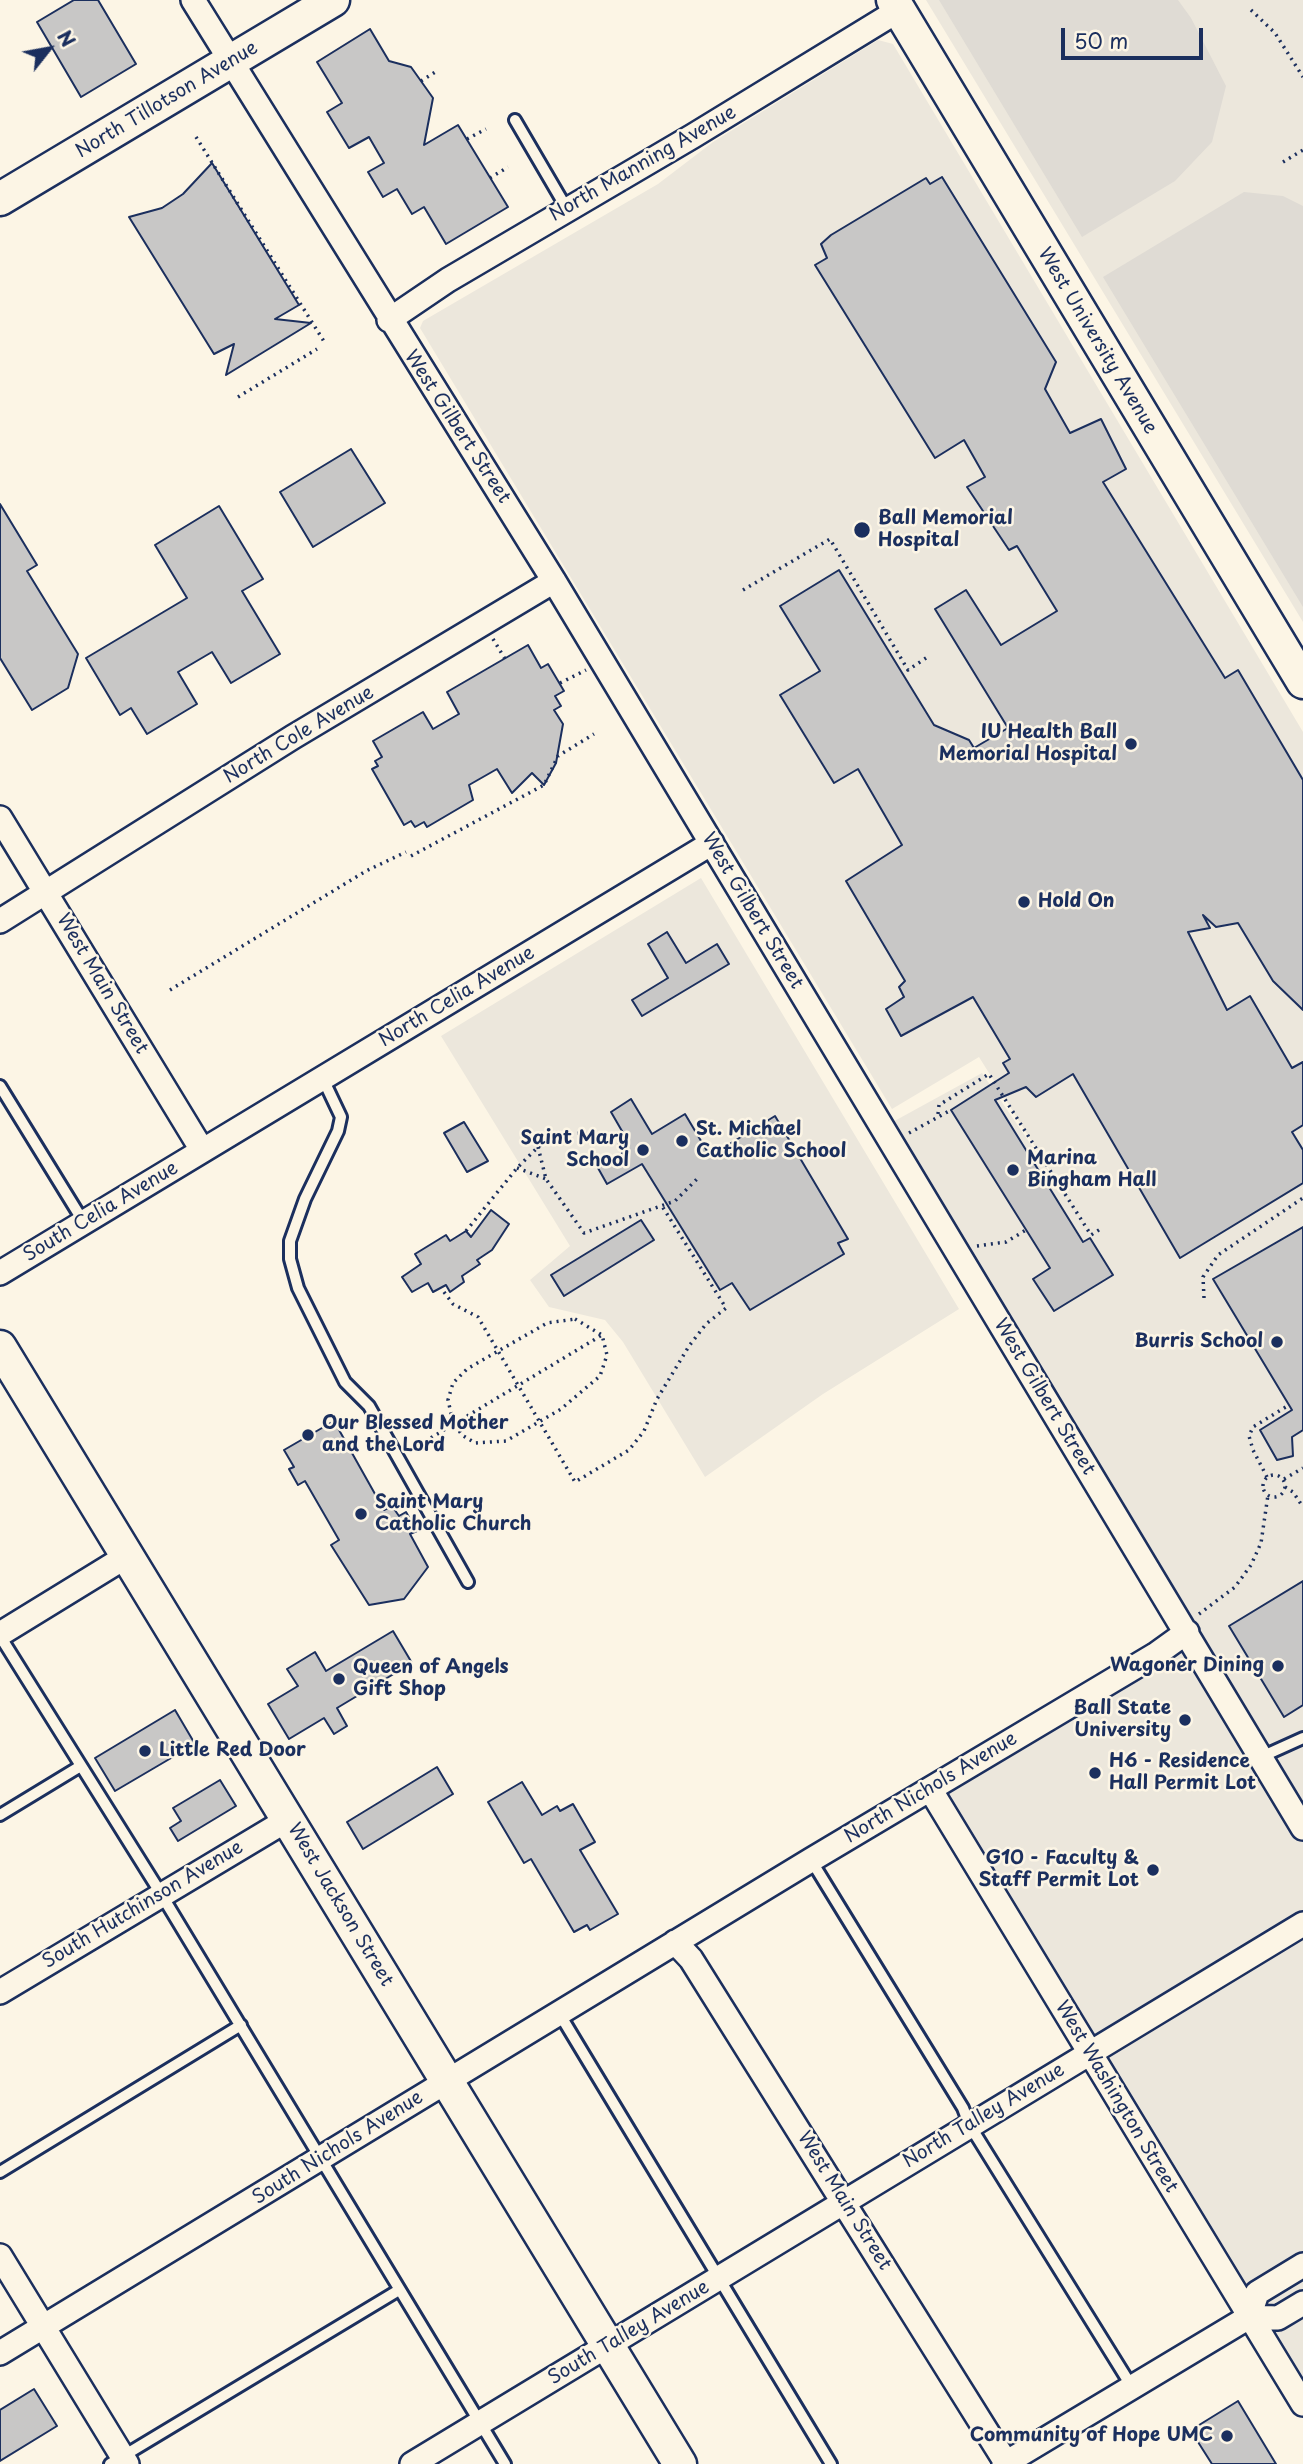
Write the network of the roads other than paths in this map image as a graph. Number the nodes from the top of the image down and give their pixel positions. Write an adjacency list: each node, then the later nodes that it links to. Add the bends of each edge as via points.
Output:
1 (192, 0): 4 (street, West Gilbert Street)
2 (334, 0): 4 (main road, North Tillotson Avenue)
3 (896, 5): 7 (street, North Manning Avenue, via 694,136); 10 (main road, West University Avenue)
4 (232, 62): 6 (main road, North Tillotson Avenue); 8 (street, West Gilbert Street)
5 (515, 120): 7 (lane)
6 (0, 199)
7 (567, 209): 8 (street, North Manning Avenue)
8 (389, 320): 9 (street, West Gilbert Street)
9 (554, 581): 12 (street, West Gilbert Street); 13 (street, North Cole Avenue)
10 (1303, 682)
11 (0, 818): 13 (street, West Main Street)
12 (712, 843): 15 (street, North Celia Avenue); 23 (street, West Gilbert Street)
13 (46, 893): 14 (street, North Cole Avenue); 17 (street, West Main Street)
14 (0, 921)
15 (323, 1079): 17 (street, North Celia Avenue); 22 (lane, via 341,1118 290,1241 298,1289 345,1382 369,1406)
16 (0, 1086): 18 (lane)
17 (202, 1150): 18 (street, South Celia Avenue)
18 (83, 1221): 19 (street, South Celia Avenue)
19 (0, 1273)
20 (0, 1347): 21 (main road, West Jackson Street)
21 (127, 1556): 24 (street); 30 (main road, West Jackson Street)
22 (468, 1582)
23 (1187, 1632): 26 (street, West Gilbert Street); 28 (street, North Nichols Avenue)
24 (0, 1635): 27 (lane)
25 (1303, 1738): 26 (lane)
26 (1261, 1757): 31 (street, West Gilbert Street)
27 (79, 1767): 29 (lane); 33 (lane)
28 (930, 1789): 32 (street, North Nichols Avenue); 39 (street, West Washington Street)
29 (0, 1815)
30 (287, 1819): 33 (street, South Hutchinson Avenue); 40 (main road, West Jackson Street)
31 (1303, 1828)
32 (811, 1860): 35 (street, North Nichols Avenue); 41 (lane)
33 (161, 1896): 36 (street, South Hutchinson Avenue); 38 (lane)
34 (1303, 1924): 39 (street, North Talley Avenue)
35 (675, 1942): 37 (street, South Nichols Avenue); 44 (street, West Main Street, via 691,1959)
36 (0, 1992)
37 (559, 2014): 40 (street, South Nichols Avenue); 47 (lane)
38 (241, 2025): 42 (lane); 43 (lane)
39 (1090, 2052): 41 (street, North Talley Avenue); 50 (street, West Washington Street)
40 (447, 2081): 42 (street, South Nichols Avenue); 52 (main road, West Jackson Street)
41 (969, 2124): 44 (street, North Talley Avenue); 54 (lane)
42 (321, 2159): 48 (lane); 51 (street, South Nichols Avenue)
43 (0, 2172)
44 (845, 2201): 47 (street, South Talley Avenue); 62 (street, West Main Street)
45 (0, 2256): 51 (street)
46 (1303, 2265): 50 (street, via 1257,2293)
47 (717, 2279): 52 (street, South Talley Avenue); 61 (lane)
48 (399, 2290): 56 (lane); 57 (lane)
49 (1303, 2303): 50 (street, via 1278,2318)
50 (1249, 2317): 54 (street); 55 (street, West Washington Street)
51 (43, 2327): 53 (street, South Nichols Avenue); 57 (street)
52 (608, 2346): 56 (street, South Talley Avenue); 60 (main road, West Jackson Street)
53 (0, 2353)
54 (1132, 2387): 62 (street)
55 (1303, 2404)
56 (480, 2423): 58 (street, South Talley Avenue); 59 (lane)
57 (120, 2461)
58 (412, 2464)
59 (505, 2464)
60 (680, 2464)
61 (831, 2464)
62 (1005, 2464)

